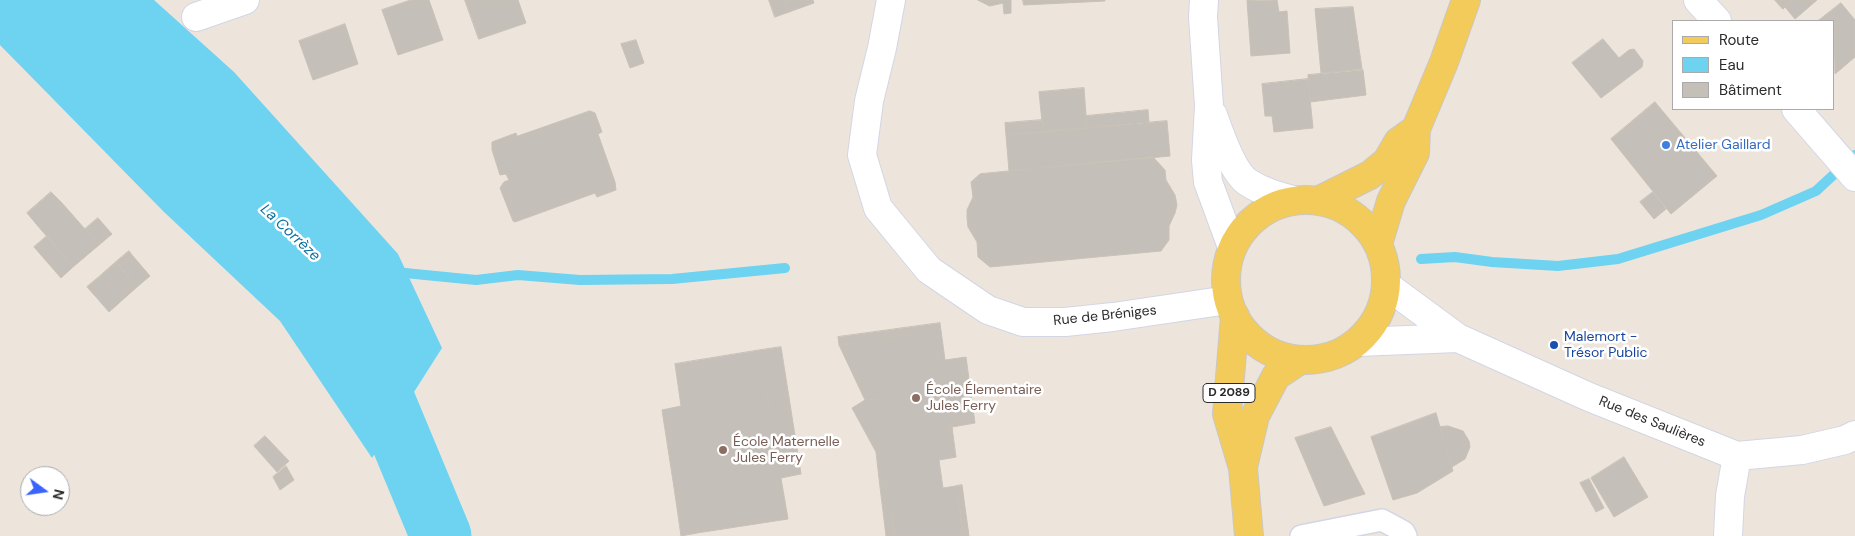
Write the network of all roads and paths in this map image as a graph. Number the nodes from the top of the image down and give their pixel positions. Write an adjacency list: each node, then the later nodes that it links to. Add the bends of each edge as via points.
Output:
1 (245, 0): 6 (street)
2 (891, 0): 16 (street, Rue de Bréniges, via 869,101 862,155 878,208 929,270 988,310 1023,322 1074,322)
3 (1204, 0): 8 (street)
4 (1466, 0): 10 (main road)
5 (1698, 0): 7 (street)
6 (196, 17)
7 (1716, 20)
8 (1209, 106): 12 (street, via 1229,157 1247,182 1268,193); 14 (street, via 1208,182)
9 (1797, 110): 11 (street)
10 (1416, 129): 12 (main road, via 1398,142 1387,161 1370,175); 13 (main road, via 1415,153 1391,201)
11 (1855, 177)
12 (1306, 200): 13 (main road, via 1344,208 1364,224); 14 (main road, via 1268,208 1247,225)
13 (1378, 244): 15 (main road)
14 (1232, 247): 16 (main road, via 1226,282)
15 (1386, 284): 17 (street, Rue des Saulières); 18 (main road, via 1382,306)
16 (1231, 308): 19 (main road, via 1246,334 1262,347 1280,356); 22 (main road, D 2089, via 1227,414)
17 (1458, 338): 18 (street, Rue des Saulières); 21 (street, Rue des Saulières, via 1589,397)
18 (1357, 342): 19 (main road, via 1340,353 1321,359)
19 (1300, 360): 22 (main road, D 2089, via 1276,376 1255,416)
20 (1855, 436): 21 (street, Rue des Saulières, via 1802,450)
21 (1737, 456): 26 (street)
22 (1243, 468): 23 (main road, D 2089)
23 (1249, 536)
24 (1301, 536): 25 (lane, via 1382,520)
25 (1406, 536)
26 (1728, 536)

